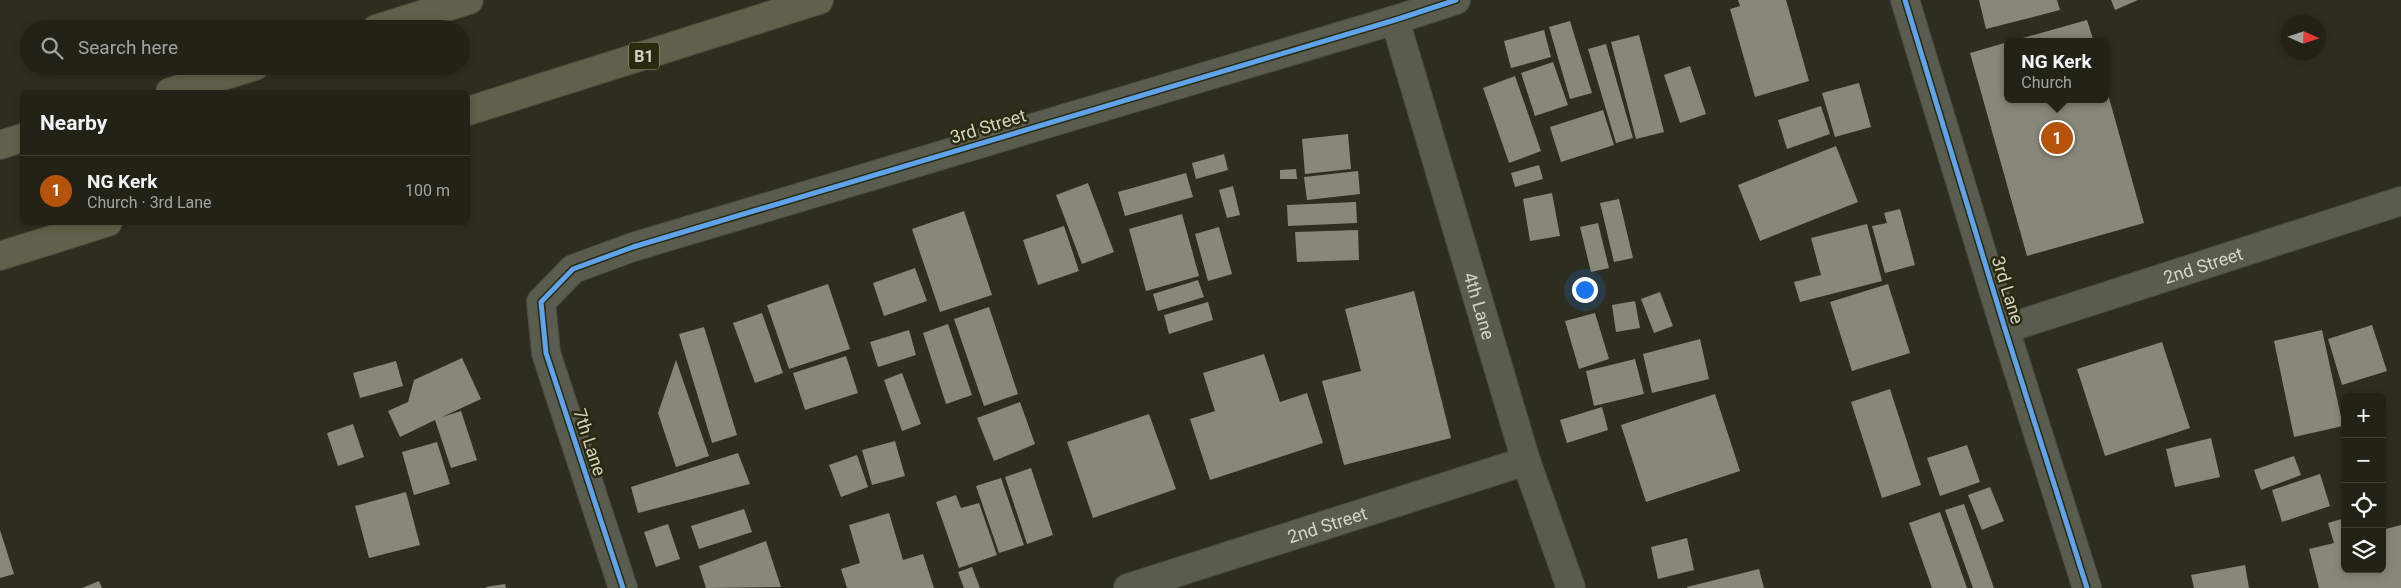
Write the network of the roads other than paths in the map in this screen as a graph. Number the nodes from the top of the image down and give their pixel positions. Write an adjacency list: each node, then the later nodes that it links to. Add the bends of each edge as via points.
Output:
1 (469, 0): 5 (highway)
2 (819, 0): 9 (highway, B1)
3 (1456, 0): 6 (street, 3rd Street)
4 (1905, 0): 16 (street, 3rd Lane)
5 (405, 20)
6 (1395, 20): 15 (street, 3rd Street, via 633,247 573,269); 17 (street, 4th Lane)
7 (226, 75): 8 (highway)
8 (177, 90)
9 (470, 110)
10 (20, 139): 11 (highway)
11 (0, 145)
12 (2401, 201): 16 (street, 2nd Street)
13 (98, 225): 14 (highway)
14 (0, 256)
15 (541, 302): 18 (street, 7th Lane, via 546,353)
16 (2005, 329): 21 (street, 3rd Lane)
17 (1526, 461): 19 (street, 2nd Street); 20 (street, 4th Lane)
18 (623, 588)
19 (1128, 588)
20 (1571, 588)
21 (2087, 588)

